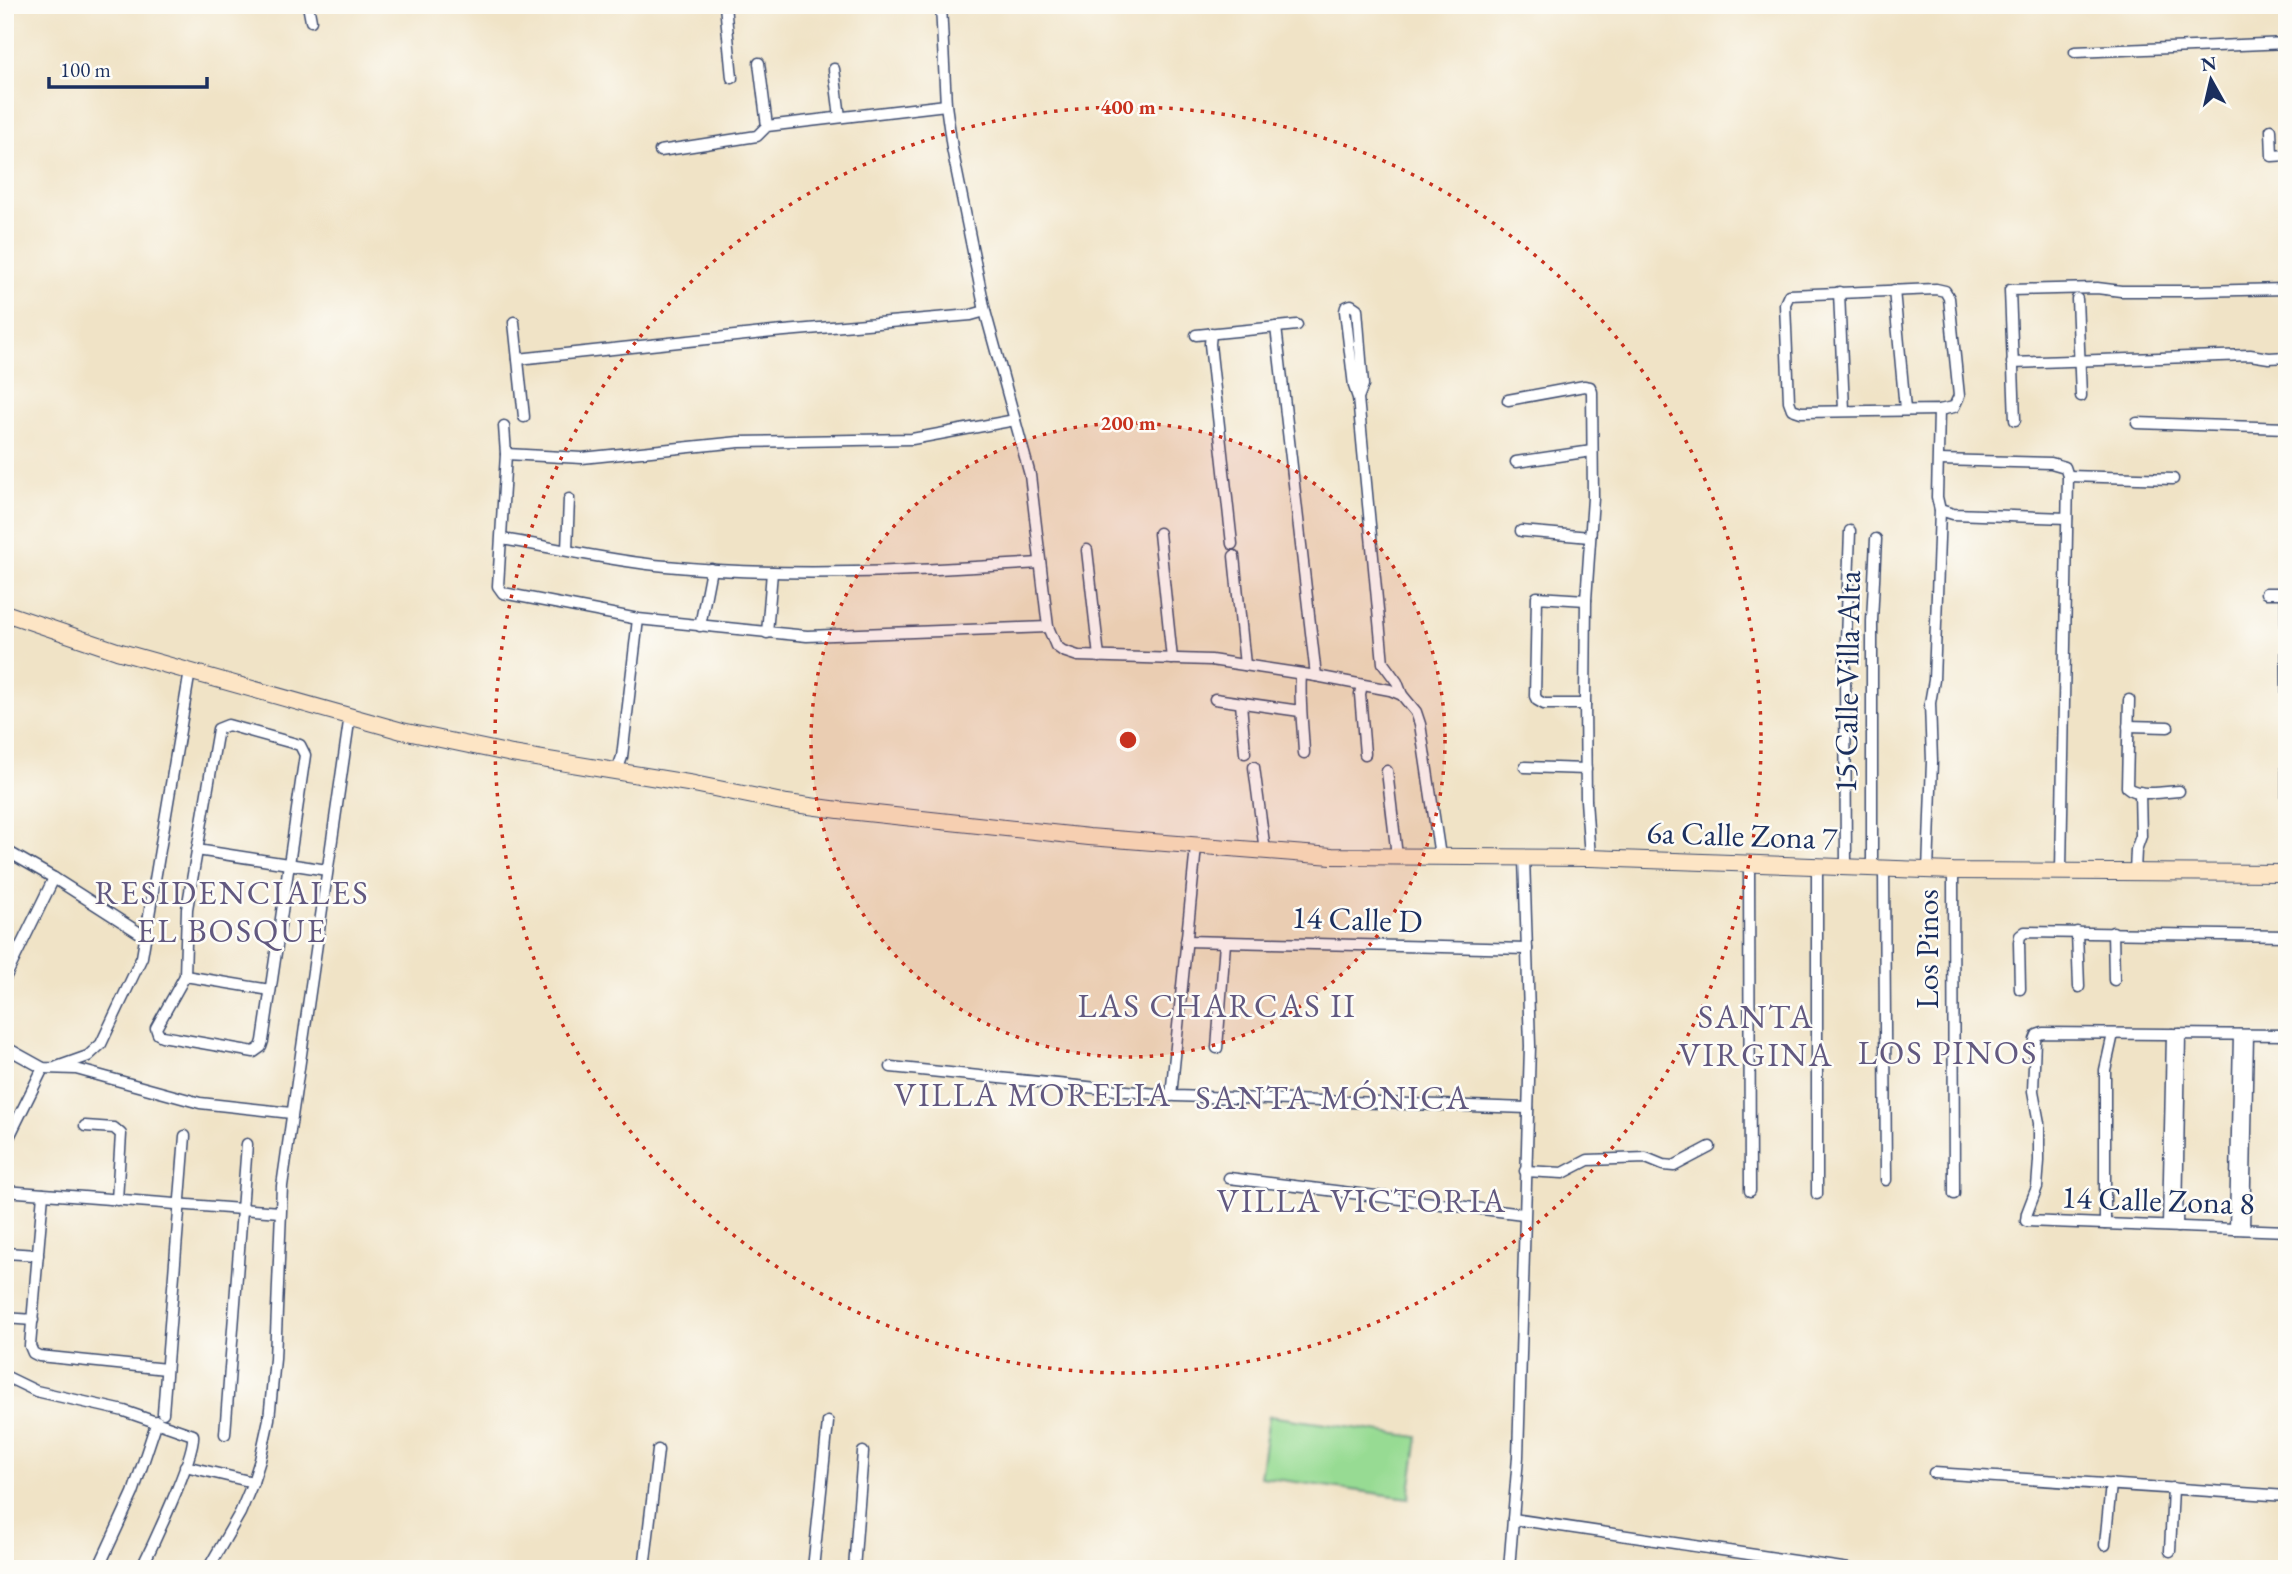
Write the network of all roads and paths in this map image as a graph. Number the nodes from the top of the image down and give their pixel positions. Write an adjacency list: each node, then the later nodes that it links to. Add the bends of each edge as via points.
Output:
1 (309, 5): 4 (street)
2 (725, 5): 9 (street)
3 (941, 5): 10 (street)
4 (311, 21)
5 (2287, 43): 6 (street)
6 (2075, 52)
7 (759, 63): 12 (street)
8 (834, 69): 11 (street)
9 (732, 78)
10 (946, 105): 11 (street); 20 (street)
11 (841, 117): 12 (street)
12 (767, 126): 14 (street, via 757,136)
13 (2271, 130): 15 (street, via 2272,156)
14 (660, 151)
15 (2287, 155)
16 (2287, 289): 29 (street, via 2010,290)
17 (1894, 290): 18 (street); 33 (street); 35 (street, via 1941,289 1948,295 1958,399 1954,407)
18 (1839, 292): 34 (street); 34 (street, via 1787,297 1789,404 1795,411)
19 (2077, 299): 28 (street)
20 (985, 311): 27 (street); 37 (street)
21 (514, 322): 27 (street)
22 (1297, 325): 23 (street)
23 (1276, 327): 24 (street); 78 (street)
24 (1211, 333): 25 (street); 57 (street)
25 (1196, 335)
26 (2287, 357): 28 (street)
27 (518, 359): 36 (street)
28 (2080, 360): 29 (street); 30 (street)
29 (2012, 363): 38 (street)
30 (2081, 396)
31 (1358, 398): 31 (street, via 1363,385 1357,309 1351,305 1345,312); 80 (street, via 1383,663)
32 (1508, 400): 42 (street, via 1590,387)
33 (1905, 409): 34 (street); 35 (street)
34 (1844, 410)
35 (1939, 410): 44 (street)
36 (524, 417)
37 (1015, 420): 43 (street, via 912,439 739,442 582,458); 61 (street, via 1034,497)
38 (2015, 420)
39 (2137, 423): 41 (street)
40 (504, 426): 43 (street)
41 (2287, 428)
42 (1592, 451): 45 (street); 54 (street)
43 (506, 454): 55 (street)
44 (1938, 460): 46 (street, via 2051,463 2065,467); 49 (street)
45 (1516, 462)
46 (2068, 476): 47 (street); 50 (street)
47 (2173, 479)
48 (569, 499): 58 (street)
49 (1940, 510): 50 (street); 117 (street, via 1930,704)
50 (2067, 517): 116 (street)
51 (1521, 531): 54 (street)
52 (1850, 531): 113 (street)
53 (1159, 533): 74 (street)
54 (1590, 537): 66 (street)
55 (502, 539): 58 (street); 68 (street, via 498,586 503,593)
56 (1876, 539): 114 (street, 15 Calle Villa Alta, via 1872,656)
57 (1232, 544)
58 (567, 550): 62 (street)
59 (1087, 550): 73 (street)
60 (1234, 556): 75 (street)
61 (1040, 563): 63 (street); 70 (street)
62 (711, 569): 63 (street); 69 (street)
63 (772, 572): 71 (street)
64 (2266, 593): 65 (street)
65 (2286, 593): 72 (street)
66 (1586, 600): 85 (street); 85 (street, via 1537,597 1535,696 1544,704)
67 (5, 613): 76 (street, 6a Calle Zona 7)
68 (638, 619): 69 (street); 97 (street)
69 (700, 625): 71 (street)
70 (1048, 627): 71 (street, via 834,636); 73 (street, via 1052,641 1063,651)
71 (767, 633)
72 (2287, 656): 82 (street)
73 (1099, 657): 74 (street)
74 (1172, 659): 75 (street)
75 (1245, 665): 77 (street)
76 (190, 671): 87 (street, 6a Calle Zona 7); 125 (street)
77 (1301, 674): 78 (street); 86 (street)
78 (1317, 676): 79 (street)
79 (1362, 685): 80 (street); 92 (street)
80 (1402, 695): 107 (street, via 1420,724)
81 (1215, 699): 84 (street)
82 (2287, 699)
83 (2129, 700): 88 (street)
84 (1241, 703): 86 (street); 90 (street)
85 (1585, 704): 96 (street)
86 (1300, 711): 91 (street)
87 (350, 715): 97 (street, 6a Calle Zona 7, via 455,743); 115 (street)
88 (2128, 726): 89 (street); 100 (street, via 2126,784)
89 (2168, 727)
90 (1245, 753)
91 (1304, 753)
92 (1365, 754)
93 (2287, 763): 101 (street)
94 (1254, 767): 105 (street)
95 (1525, 767): 96 (street)
96 (1586, 769): 109 (street)
97 (617, 771): 102 (street, 6a Calle Zona 7, via 839,810)
98 (1387, 771): 106 (street)
99 (2179, 791): 100 (street)
100 (2140, 792): 119 (street, via 2141,836)
101 (2286, 805): 120 (street)
102 (1196, 847): 105 (street, 6a Calle Zona 7); 126 (street)
103 (5, 850): 121 (street)
104 (197, 850): 111 (street); 111 (street, via 218,729 228,725 304,748); 129 (street, via 187,909)
105 (1265, 851): 106 (street, 6a Calle Zona 7)
106 (1397, 856): 107 (street, 6a Calle Zona 7)
107 (1440, 856): 108 (street, 6a Calle Zona 7)
108 (1524, 857): 109 (street, 6a Calle Zona 7); 128 (street)
109 (1590, 858): 110 (street, 6a Calle Zona 7)
110 (1749, 863): 112 (street, 6a Calle Zona 7); 156 (street)
111 (289, 864): 115 (street); 134 (street)
112 (1817, 866): 113 (street, 6a Calle Zona 7); 158 (street)
113 (1846, 867): 114 (street, 6a Calle Zona 7)
114 (1878, 869): 117 (street, 6a Calle Zona 7); 154 (street, 15 Calle Villa Alta)
115 (327, 870): 146 (street)
116 (2061, 870): 118 (street, 6a Calle Zona 7); 119 (street, 6a Calle Zona 7)
117 (1928, 871): 118 (street, 6a Calle Zona 7)
118 (1953, 871): 159 (street, Los Pinos)
119 (2135, 871): 120 (street, 6a Calle Zona 7)
120 (2287, 872)
121 (54, 878): 125 (street); 130 (street)
122 (2077, 932): 123 (street); 132 (street); 133 (street, via 2022,934)
123 (2113, 932): 124 (street); 131 (street)
124 (2287, 936)
125 (146, 937): 141 (street, via 142,957 101,1044 88,1056)
126 (1186, 941): 127 (street, 14 Calle D); 144 (street)
127 (1225, 943): 128 (street, 14 Calle D); 140 (street)
128 (1527, 949): 145 (street)
129 (185, 976): 134 (street); 134 (street, via 156,1031 162,1036 249,1052 258,1050 263,1041)
130 (5, 978)
131 (2114, 980)
132 (2079, 988)
133 (2020, 989)
134 (270, 990)
135 (2113, 1034): 136 (street); 165 (street, via 2105,1070); 165 (street, 14 Calle Zona 8, via 2037,1035 2033,1091 2039,1123 2038,1187 2026,1221)
136 (2176, 1034): 137 (street); 166 (street)
137 (2244, 1035): 138 (street); 167 (street)
138 (2287, 1035)
139 (5, 1047): 143 (street)
140 (1217, 1048)
141 (57, 1067): 143 (street); 146 (street, via 200,1103)
142 (891, 1067): 144 (street)
143 (43, 1068): 150 (street)
144 (1171, 1096): 145 (street)
145 (1528, 1108): 152 (street)
146 (291, 1113): 163 (street)
147 (85, 1126): 160 (street, via 114,1128 121,1134)
148 (185, 1136): 161 (street)
149 (247, 1144): 162 (street)
150 (5, 1145)
151 (1710, 1147): 152 (street, via 1674,1166 1632,1158 1588,1160 1563,1173)
152 (1525, 1171): 164 (street)
153 (1229, 1178): 164 (street)
154 (1886, 1180)
155 (5, 1191): 157 (street)
156 (1750, 1191)
157 (43, 1194): 160 (street); 170 (street)
158 (1817, 1194)
159 (1954, 1194)
160 (117, 1199): 161 (street)
161 (179, 1204): 162 (street); 173 (street)
162 (242, 1209): 163 (street); 177 (street)
163 (279, 1212): 182 (street, via 272,1393)
164 (1523, 1214): 186 (street)
165 (2105, 1224): 166 (street, 14 Calle Zona 8)
166 (2172, 1227): 167 (street, 14 Calle Zona 8)
167 (2239, 1229): 168 (street, 14 Calle Zona 8)
168 (2287, 1231)
169 (5, 1253): 170 (street)
170 (38, 1255): 172 (street)
171 (5, 1318): 172 (street)
172 (33, 1320): 173 (street, via 30,1346 39,1356)
173 (166, 1369): 175 (street)
174 (5, 1376): 175 (street, via 36,1391)
175 (160, 1417): 180 (street, via 193,1435); 191 (street, via 133,1493)
176 (828, 1422): 195 (street)
177 (225, 1434)
178 (658, 1450): 194 (street)
179 (863, 1452): 196 (street)
180 (185, 1466): 182 (street); 192 (street)
181 (1934, 1473): 183 (street)
182 (253, 1482): 193 (street)
183 (2111, 1484): 184 (street); 189 (street)
184 (2173, 1488): 185 (street); 190 (street)
185 (2287, 1496)
186 (1513, 1518): 197 (street); 198 (street)
187 (5, 1523): 188 (street)
188 (5, 1528)
189 (2105, 1545)
190 (2169, 1552)
191 (98, 1569)
192 (141, 1569)
193 (208, 1569)
194 (644, 1569)
195 (813, 1569)
196 (854, 1569)
197 (1509, 1569)
198 (1849, 1569)

